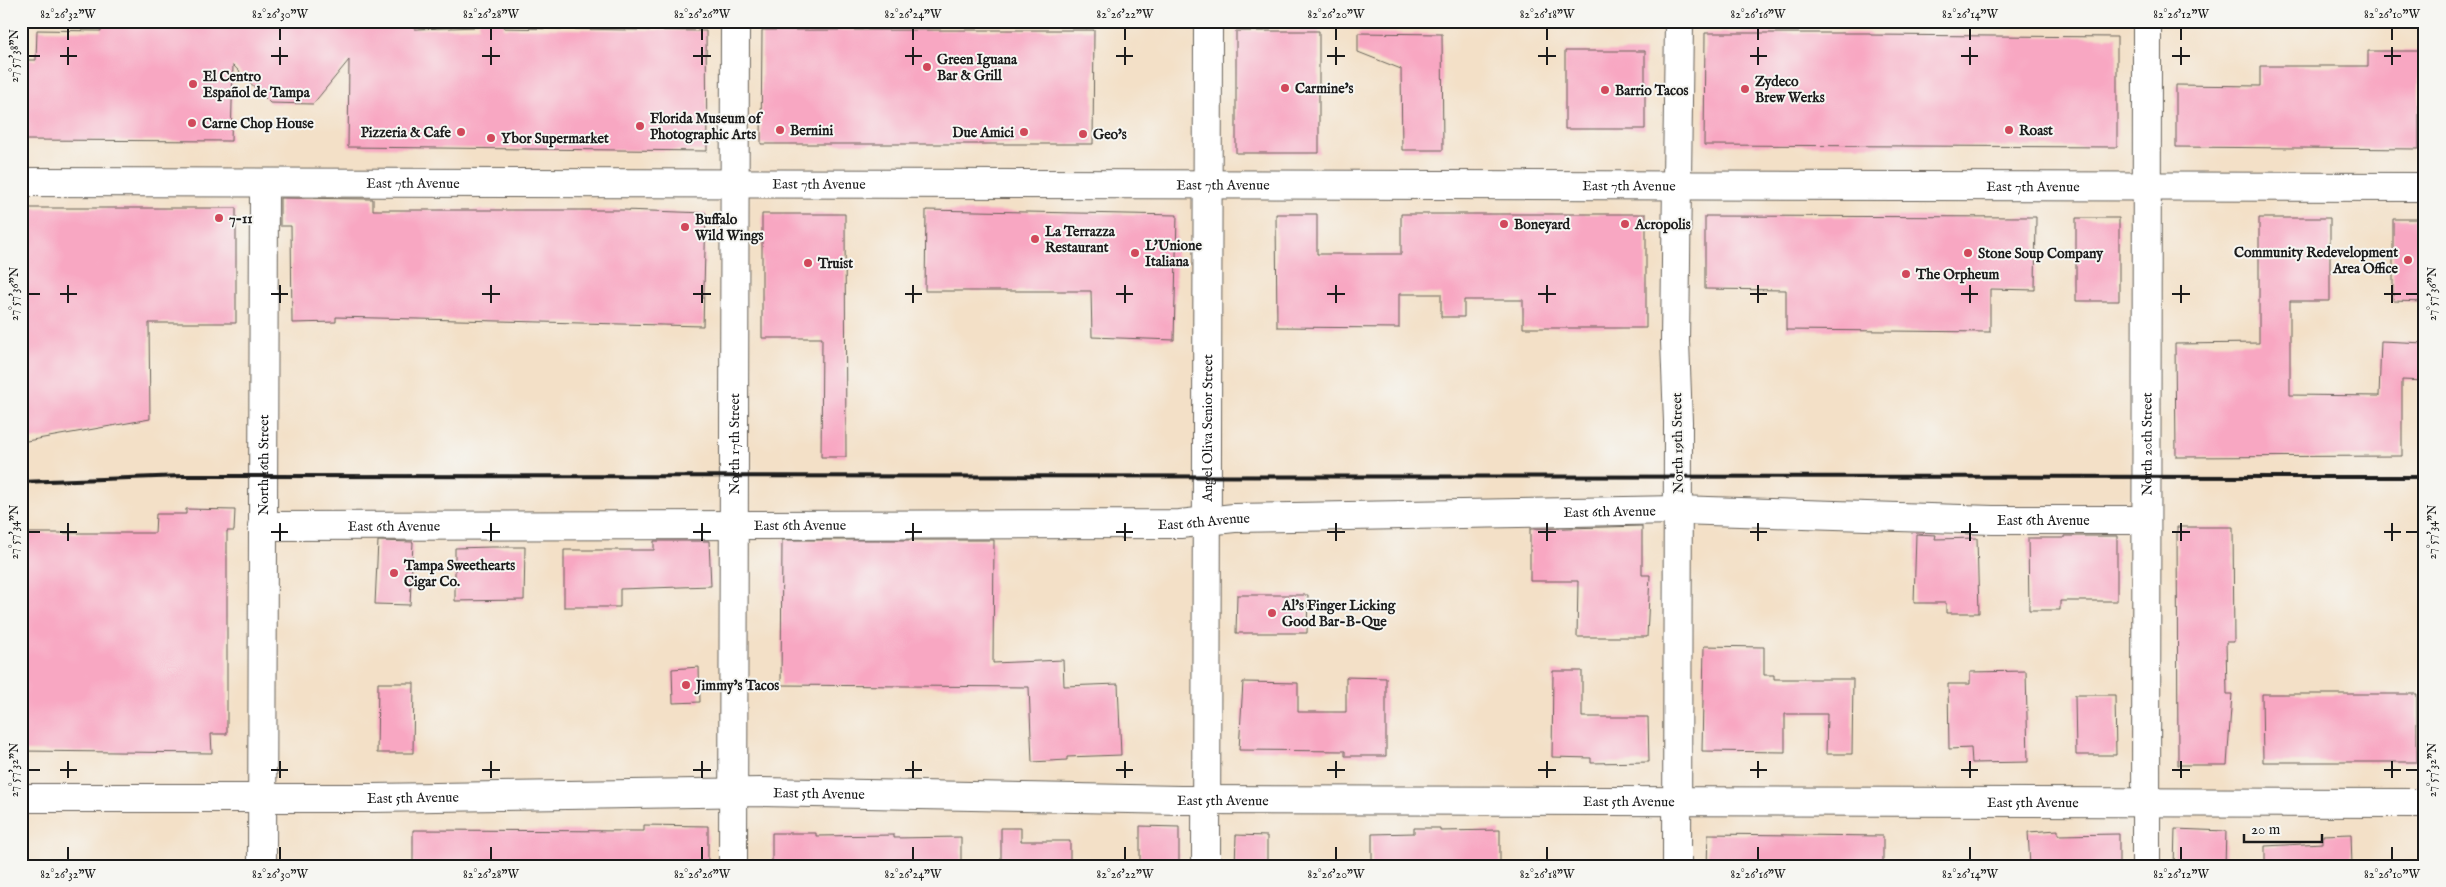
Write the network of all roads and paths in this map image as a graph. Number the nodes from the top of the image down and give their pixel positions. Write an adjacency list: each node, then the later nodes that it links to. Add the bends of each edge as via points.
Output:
1 (735, 21): 7 (street, North 17th Street)
2 (1208, 21): 8 (street, Angel Oliva Senior Street)
3 (1679, 21): 9 (street, North 19th Street)
4 (2148, 21): 10 (street, North 20th Street)
5 (21, 182): 6 (street, East 7th Avenue)
6 (264, 182): 7 (street, East 7th Avenue); 15 (street, North 16th Street)
7 (734, 183): 8 (street, East 7th Avenue); 16 (street, North 17th Street)
8 (1208, 184): 9 (street, East 7th Avenue); 14 (street, Angel Oliva Senior Street)
9 (1678, 185): 10 (street, East 7th Avenue); 12 (street, North 19th Street, via 1675,341)
10 (2147, 186): 11 (street, East 7th Avenue); 13 (street, North 20th Street)
11 (2425, 187)
12 (1678, 510): 13 (street, East 6th Avenue, via 1993,520); 14 (street, East 6th Avenue); 21 (street, North 19th Street)
13 (2146, 520): 22 (street, North 20th Street)
14 (1207, 521): 16 (street, East 6th Avenue, via 1180,524); 20 (street, Angel Oliva Senior Street)
15 (262, 526): 16 (street, East 6th Avenue); 19 (street, North 16th Street)
16 (734, 526): 17 (street, North 17th Street)
17 (734, 792): 19 (street, East 5th Avenue); 20 (street, East 5th Avenue); 25 (street, North 17th Street)
18 (21, 798): 19 (street, East 5th Avenue)
19 (262, 798): 24 (street, North 16th Street)
20 (1206, 800): 21 (street, East 5th Avenue); 26 (street, Angel Oliva Senior Street)
21 (1677, 801): 22 (street, East 5th Avenue); 27 (street, North 19th Street)
22 (2146, 802): 23 (street, East 5th Avenue); 28 (street, North 20th Street)
23 (2425, 803)
24 (262, 866)
25 (733, 866)
26 (1206, 866)
27 (1677, 866)
28 (2146, 866)

